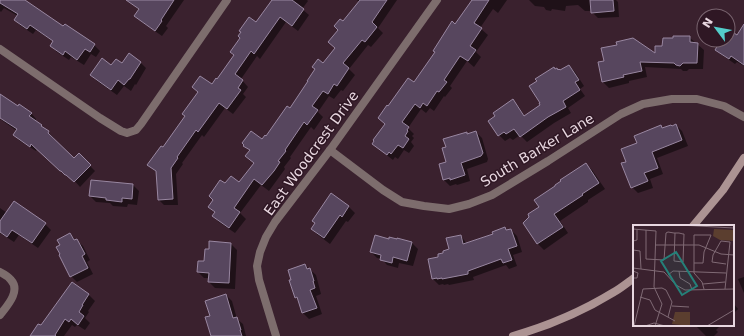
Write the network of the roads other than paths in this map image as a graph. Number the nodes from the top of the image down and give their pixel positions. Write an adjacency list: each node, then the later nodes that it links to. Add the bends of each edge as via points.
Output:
1 (227, 0): 3 (street, via 141,124 136,130 127,133 100,118)
2 (437, 0): 5 (street, East Woodcrest Drive)
3 (0, 49)
4 (744, 117): 5 (street, South Barker Lane, via 724,106 697,99 672,99 643,104 621,114 492,195 449,209 402,202)
5 (330, 150): 11 (street, East Woodcrest Drive, via 275,222 260,252 257,266 259,280)
6 (744, 158): 7 (main road, via 723,190)
7 (694, 225)
8 (0, 272): 10 (street, via 14,285 10,301)
9 (633, 279): 12 (main road, via 586,308)
10 (0, 315)
11 (276, 336)
12 (513, 336)

